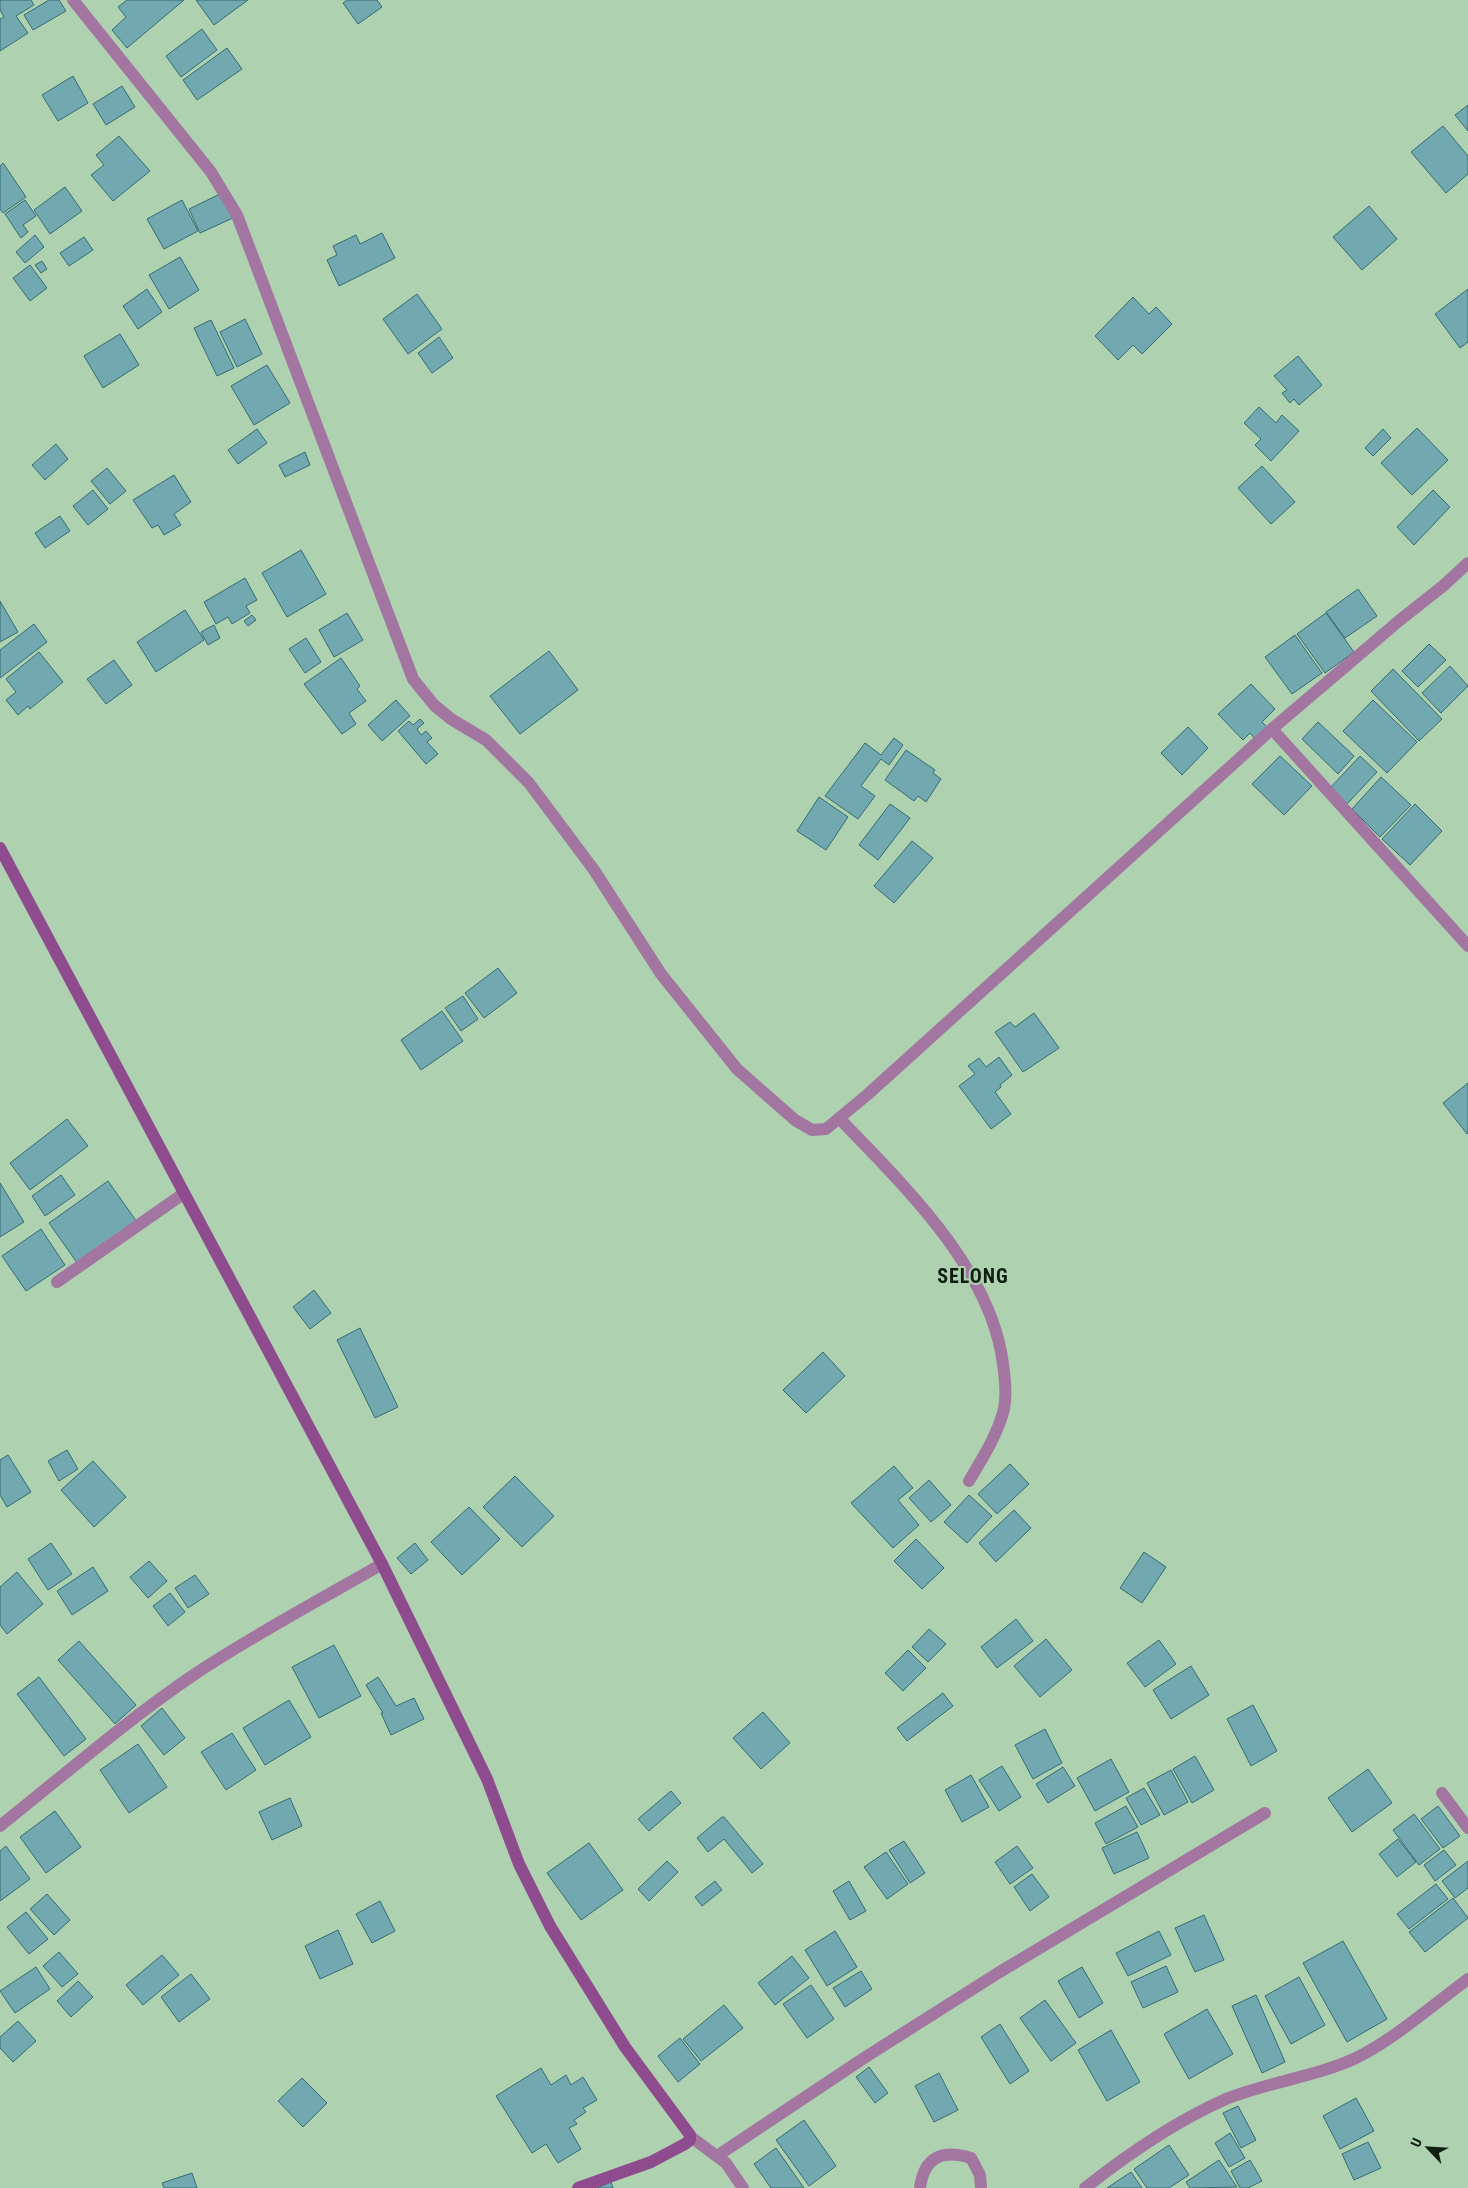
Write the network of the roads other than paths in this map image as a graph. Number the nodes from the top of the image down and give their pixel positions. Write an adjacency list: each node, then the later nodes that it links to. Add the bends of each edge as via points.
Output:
1 (73, 0): 6 (street, via 205,164 237,215 413,679 434,705 486,740 529,783 594,870 661,974 737,1069 795,1120 812,1130 826,1129)
2 (1468, 563): 3 (street)
3 (1272, 729): 5 (street); 6 (street)
4 (0, 848): 7 (street)
5 (1466, 940)
6 (839, 1118): 9 (street, via 923,1207 981,1292 1000,1340 1005,1378 1004,1407 992,1444)
7 (183, 1194): 8 (street); 10 (street)
8 (56, 1282)
9 (969, 1481)
10 (382, 1564): 13 (street, via 195,1674); 16 (street, via 487,1779 520,1864 550,1926 625,2047)
11 (1442, 1793): 14 (street)
12 (1265, 1813): 17 (street, via 998,1973)
13 (0, 1826)
14 (1468, 1828)
15 (1468, 1979): 22 (street, via 1356,2058 1227,2099 1122,2158)
16 (691, 2137): 17 (street); 18 (street, via 685,2144 651,2162)
17 (717, 2156): 19 (street)
18 (578, 2188)
19 (743, 2188)
20 (920, 2188): 21 (street, via 922,2173 930,2162 943,2154 956,2154 971,2158 980,2175)
21 (981, 2188)
22 (1085, 2188)

